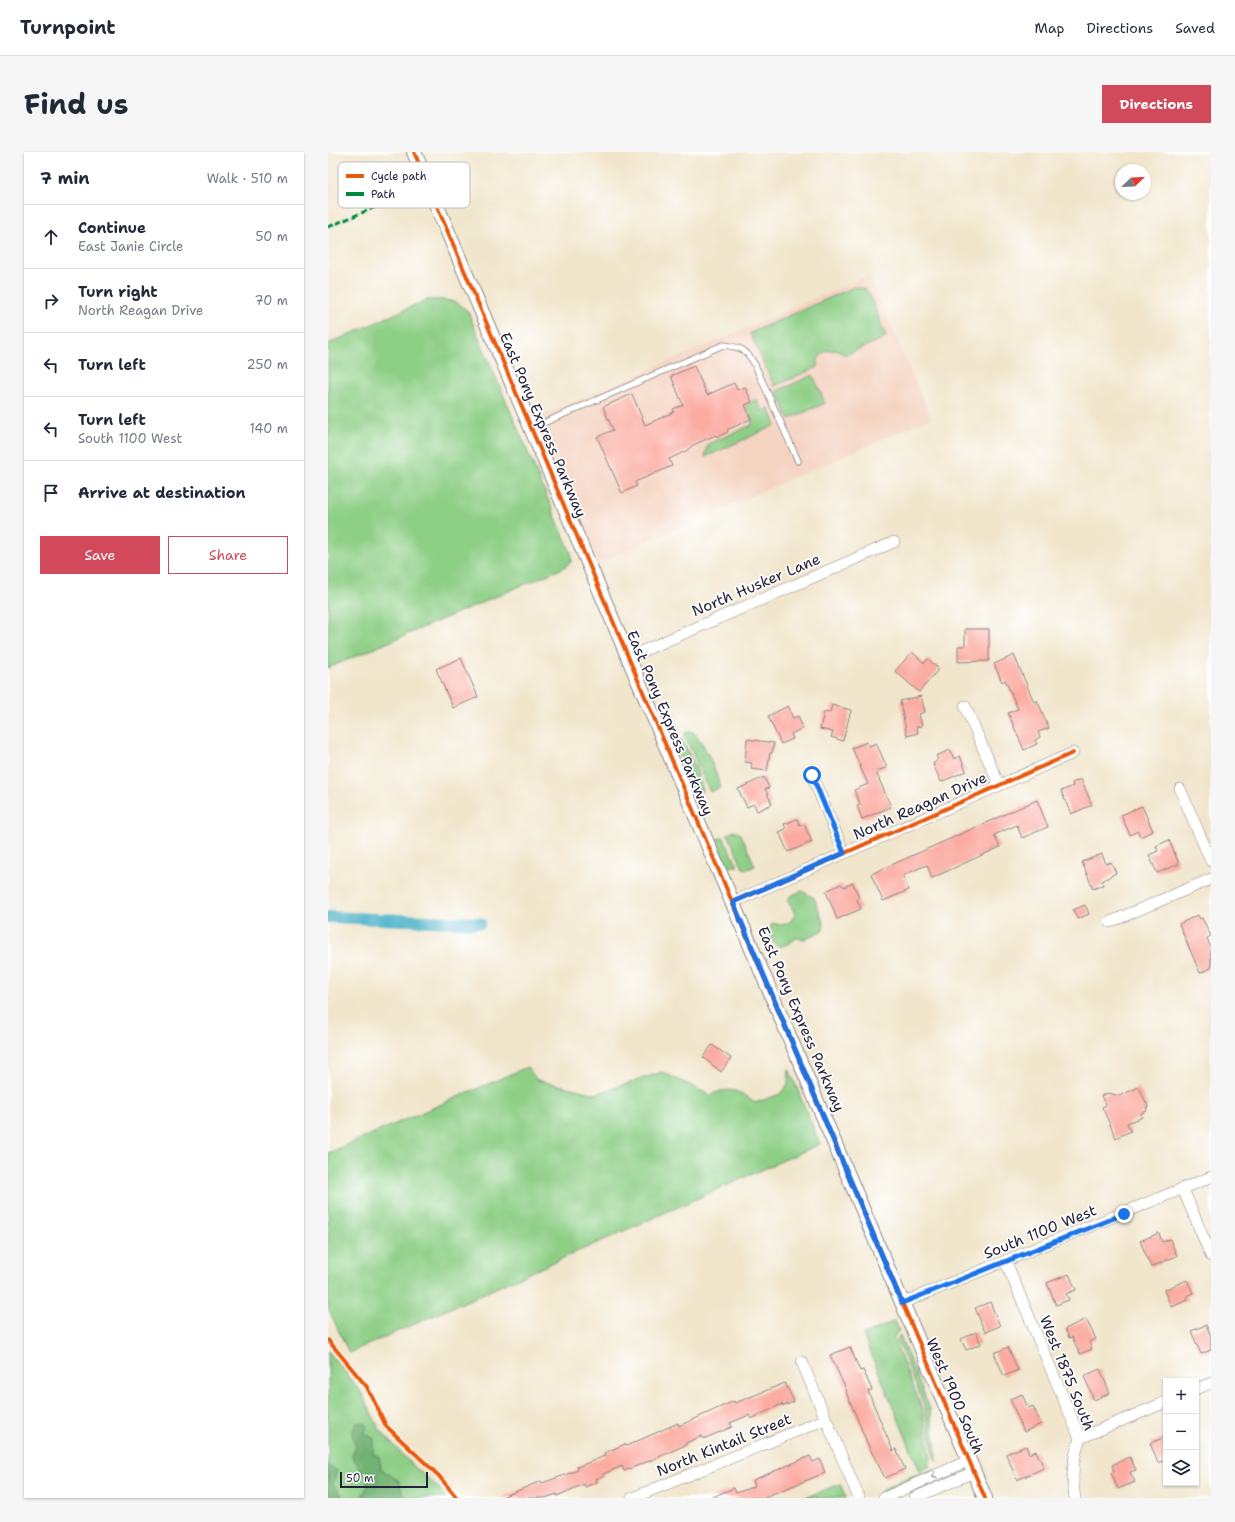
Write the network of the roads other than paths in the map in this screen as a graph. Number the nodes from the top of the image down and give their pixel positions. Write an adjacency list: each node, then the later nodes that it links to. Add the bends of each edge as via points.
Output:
1 (414, 152): 2 (street, East Pony Express Parkway)
2 (418, 162)
3 (438, 208): 4 (street, East Pony Express Parkway)
4 (532, 428): 5 (lane, via 723,345 734,346 747,351 756,365); 7 (street, East Pony Express Parkway)
5 (798, 461)
6 (894, 542): 7 (street, North Husker Lane)
7 (629, 657): 16 (street, East Pony Express Parkway)
8 (965, 706): 11 (street)
9 (1073, 753): 11 (street, North Reagan Drive)
10 (812, 775): 13 (street)
11 (999, 785): 13 (street, North Reagan Drive)
12 (1180, 789): 14 (street)
13 (844, 853): 16 (street, North Reagan Drive)
14 (1211, 861)
15 (1211, 879): 17 (street)
16 (733, 902): 22 (street, East Pony Express Parkway)
17 (1110, 922)
18 (1211, 1177): 19 (street, South 1100 West)
19 (1183, 1189): 20 (street); 21 (street, South 1100 West)
20 (1211, 1256)
21 (1006, 1262): 22 (street, South 1100 West); 28 (street, West 1875 South)
22 (902, 1303): 29 (street, West 1900 South)
23 (802, 1362): 27 (street)
24 (1211, 1383): 25 (street)
25 (1199, 1389)
26 (1163, 1403): 28 (street)
27 (826, 1419): 30 (street, North Kintail Street); 31 (street)
28 (1080, 1438): 35 (street, West 1875 South, via 1074,1454 1072,1474)
29 (972, 1466): 32 (street, one-way to 32); 33 (street); 34 (street, West 1900 South)
30 (632, 1498)
31 (859, 1498)
32 (884, 1498)
33 (914, 1498)
34 (986, 1498)
35 (1075, 1498)

